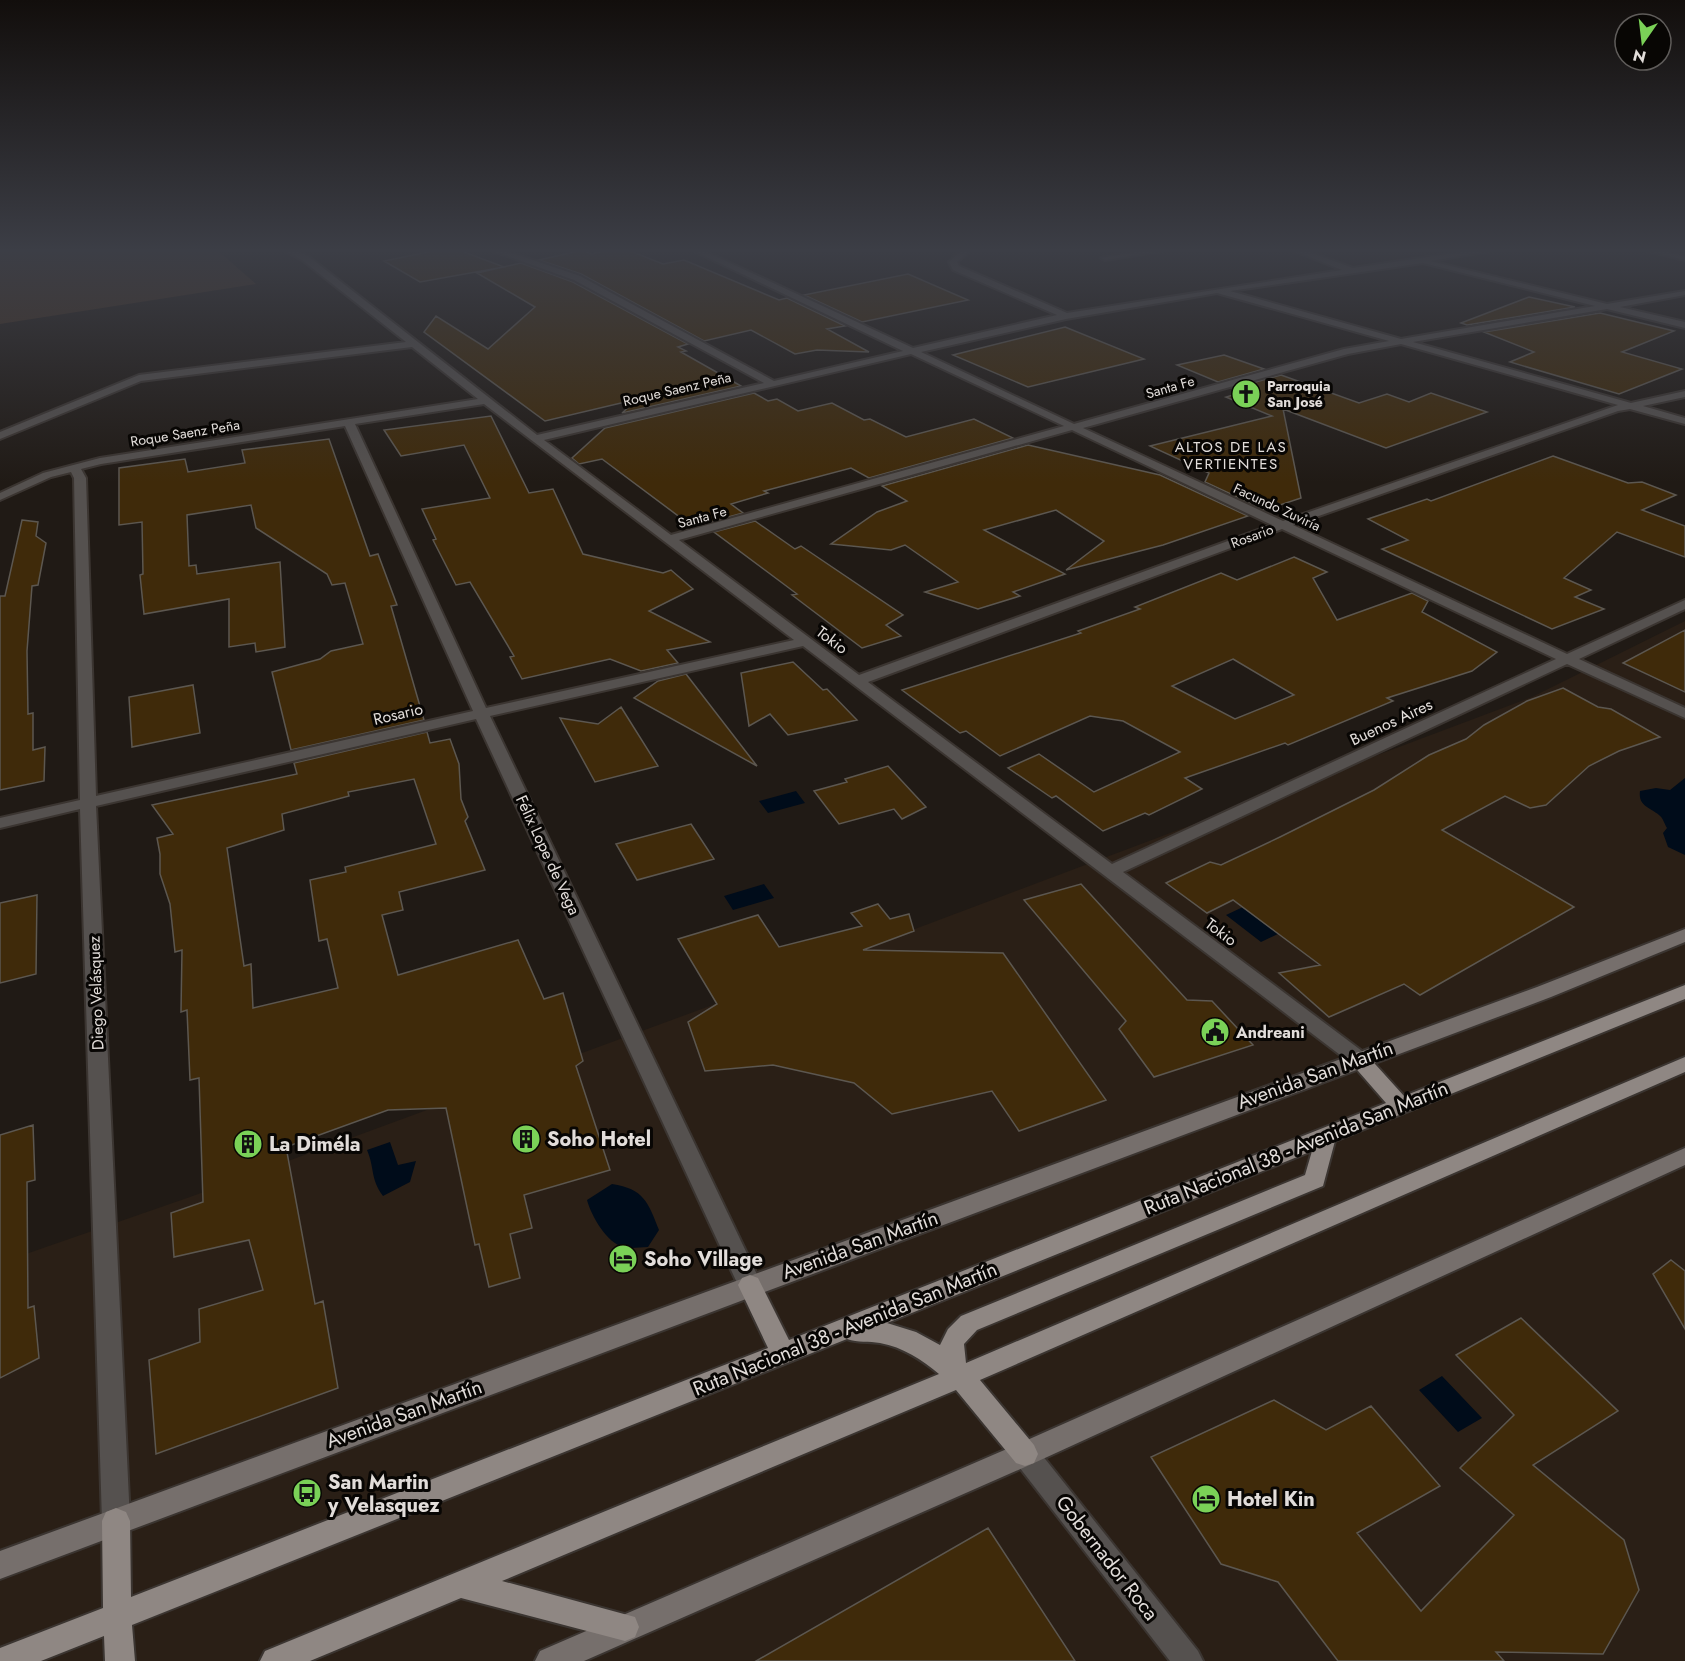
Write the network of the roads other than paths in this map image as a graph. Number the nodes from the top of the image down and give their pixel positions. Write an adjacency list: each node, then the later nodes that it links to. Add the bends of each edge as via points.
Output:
1 (392, 327): 8 (street, Tokio)
2 (667, 327): 10 (street)
3 (857, 327): 9 (street, Facundo Zuviría)
4 (1020, 327): 9 (street, Roque Saenz Peña)
5 (1345, 327): 7 (street)
6 (1488, 327): 7 (street, Santa Fe)
7 (1397, 341): 13 (street); 16 (street, Santa Fe, via 1347,351)
8 (414, 344): 12 (street, Tokio); 17 (street, via 139,378)
9 (910, 352): 10 (street, Roque Saenz Peña); 16 (street, Facundo Zuviría)
10 (771, 383): 18 (street, Roque Saenz Peña)
11 (1685, 394): 13 (street, Rosario)
12 (486, 401): 15 (street, Roque Saenz Peña); 18 (street, Tokio)
13 (1628, 405): 14 (street); 21 (street, Rosario)
14 (1685, 421)
15 (349, 423): 19 (street, Roque Saenz Peña); 27 (street, Félix Lope de Vega)
16 (1075, 428): 21 (street, Facundo Zuviría); 22 (street, Santa Fe)
17 (0, 436)
18 (537, 438): 22 (street, Tokio)
19 (74, 467): 20 (street, Roque Saenz Peña); 29 (street, Diego Velásquez, via 80,478)
20 (0, 497)
21 (1280, 526): 25 (street, Facundo Zuviría); 26 (street, Rosario)
22 (670, 539): 24 (street, Tokio)
23 (1685, 604): 25 (street, Buenos Aires)
24 (804, 642): 26 (street, Tokio); 27 (street, Rosario)
25 (1569, 659): 28 (street, Facundo Zuviría); 31 (street, Buenos Aires)
26 (857, 681): 31 (street, Tokio)
27 (481, 713): 29 (street, Rosario); 39 (street, Félix Lope de Vega)
28 (1685, 714)
29 (88, 803): 30 (street, Rosario); 44 (street, Diego Velásquez)
30 (0, 823)
31 (1112, 871): 34 (street, Tokio)
32 (1685, 935): 34 (main road, Avenida San Martín, via 1544,992)
33 (1685, 992): 36 (main road, Ruta Nacional 38 - Avenida San Martín)
34 (1359, 1059): 36 (main road); 39 (main road, Avenida San Martín)
35 (1685, 1064): 42 (main road)
36 (1400, 1106): 37 (main road, Ruta Nacional 38 - Avenida San Martín)
37 (1326, 1136): 40 (main road, Ruta Nacional 38 - Avenida San Martín); 42 (main road, via 1315,1179 969,1323 952,1340 950,1348)
38 (1685, 1156): 43 (main road)
39 (750, 1286): 41 (main road); 44 (main road, Avenida San Martín)
40 (836, 1333): 41 (main road, Ruta Nacional 38 - Avenida San Martín); 42 (main road, via 871,1330 905,1338 930,1351)
41 (783, 1353): 47 (main road, Ruta Nacional 38 - Avenida San Martín)
42 (960, 1377): 43 (main road); 46 (main road)
43 (1025, 1454): 48 (main road); 53 (street, Gobernador Roca)
44 (116, 1521): 45 (main road, Avenida San Martín); 47 (main road)
45 (0, 1565)
46 (461, 1584): 48 (main road); 51 (main road)
47 (117, 1616): 49 (main road, Ruta Nacional 38 - Avenida San Martín); 50 (main road)
48 (626, 1627): 52 (main road)
49 (4, 1661)
50 (120, 1661)
51 (275, 1661)
52 (550, 1661)
53 (1188, 1661)

